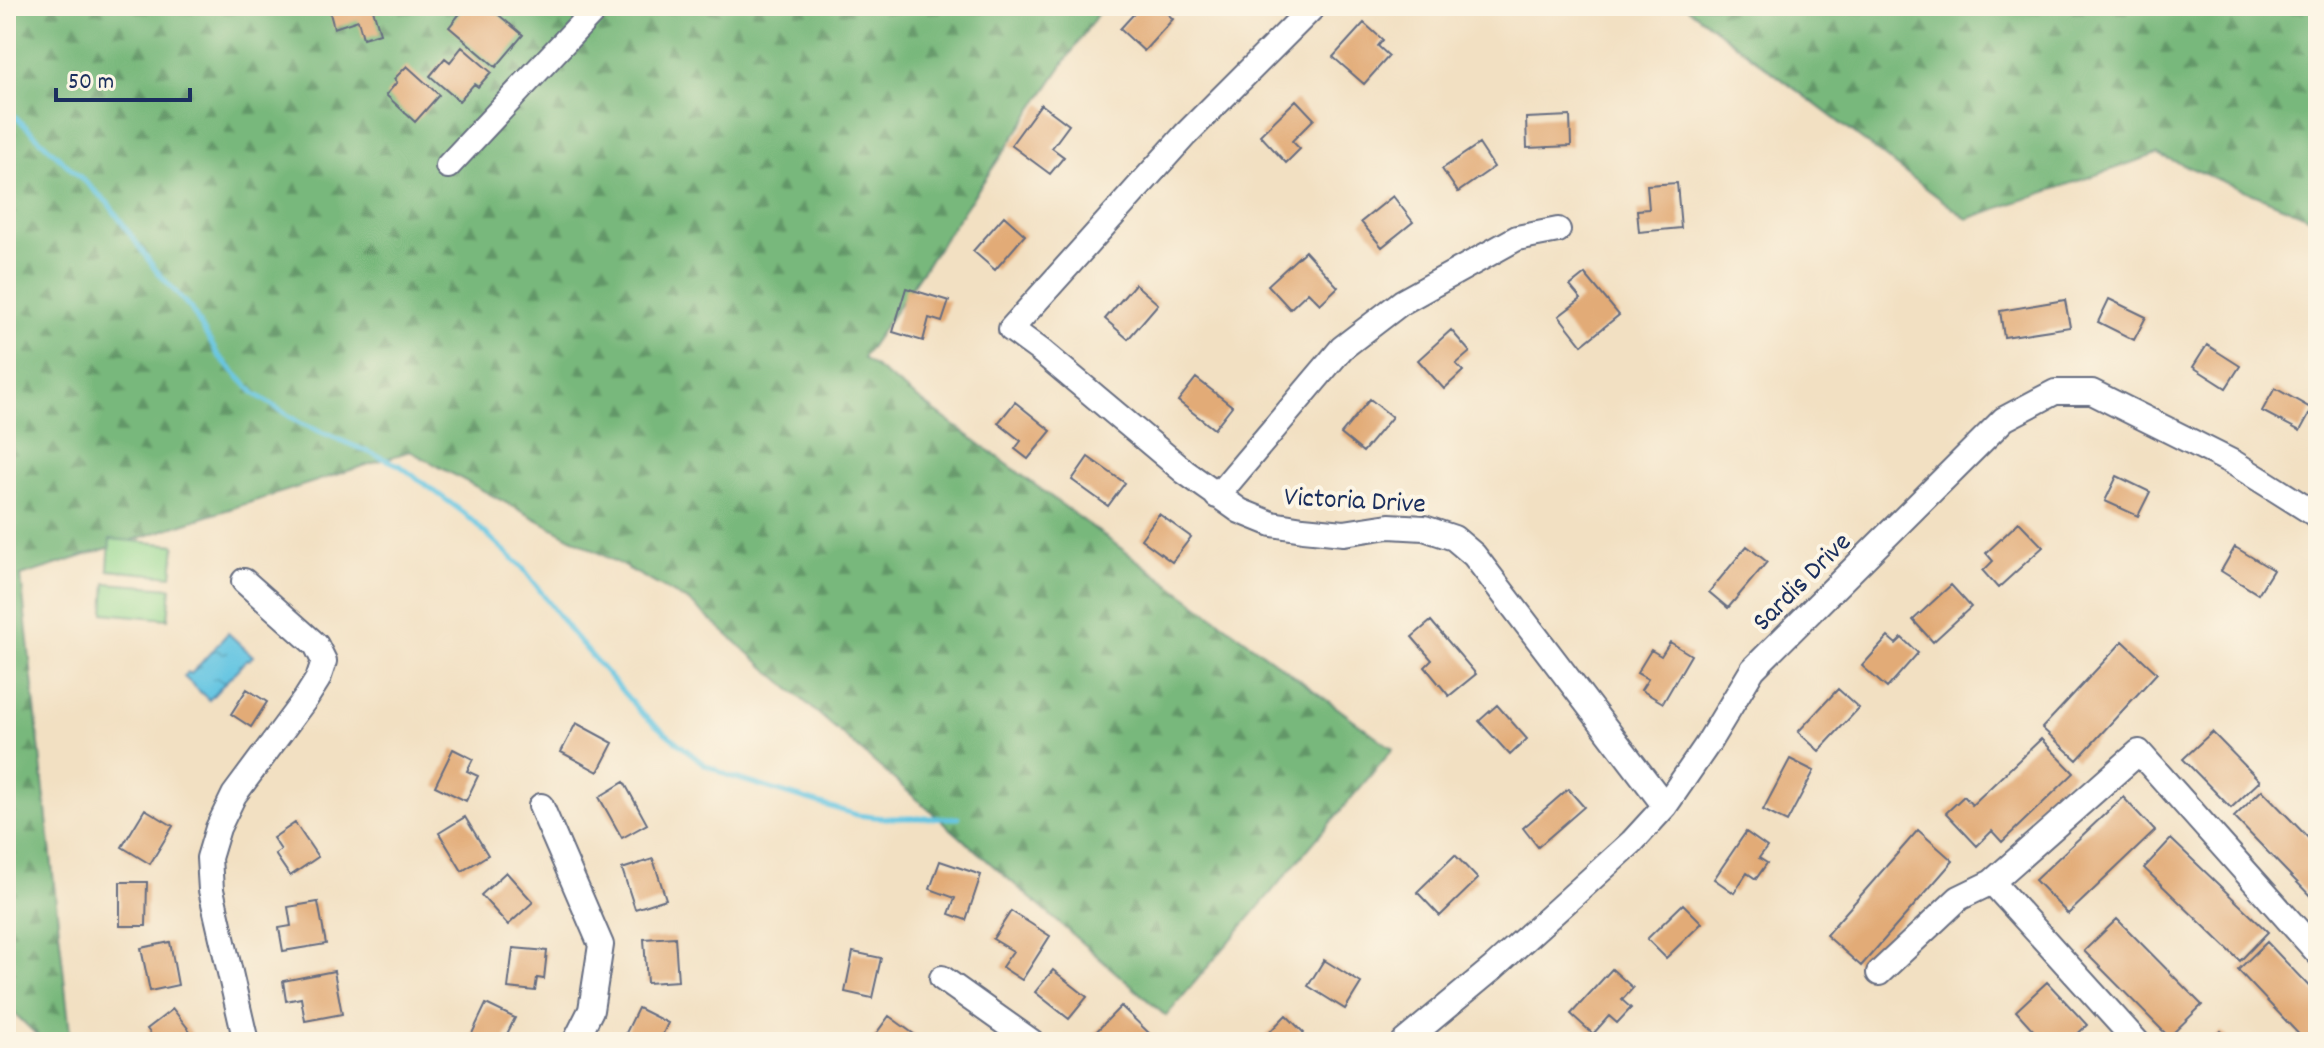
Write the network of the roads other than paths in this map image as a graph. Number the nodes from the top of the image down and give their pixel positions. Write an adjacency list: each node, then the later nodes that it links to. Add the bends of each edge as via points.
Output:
1 (598, 6): 3 (street)
2 (1314, 6): 5 (street, via 1185,135 1011,329)
3 (448, 166)
4 (1558, 230): 5 (street, Victoria Drive, via 1517,238 1402,302 1342,348)
5 (1217, 496): 9 (street, Victoria Drive, via 1272,524 1344,533 1389,526 1424,528 1454,538 1474,555)
6 (2318, 516): 9 (street, Sardis Drive, via 2234,463 2092,392 2055,392 2004,419 1753,669)
7 (244, 581): 14 (street, via 316,645 324,661 306,698 234,795 209,858 211,890)
8 (541, 806): 15 (street, via 601,945 591,1010)
9 (1665, 806): 17 (street, Sardis Drive, via 1505,958)
10 (1992, 882): 11 (street, via 2139,752); 12 (street, via 1959,898); 18 (street)
11 (2318, 953)
12 (1879, 973)
13 (942, 978): 16 (street)
14 (246, 1042)
15 (575, 1042)
16 (1032, 1042)
17 (1404, 1042)
18 (2137, 1042)

